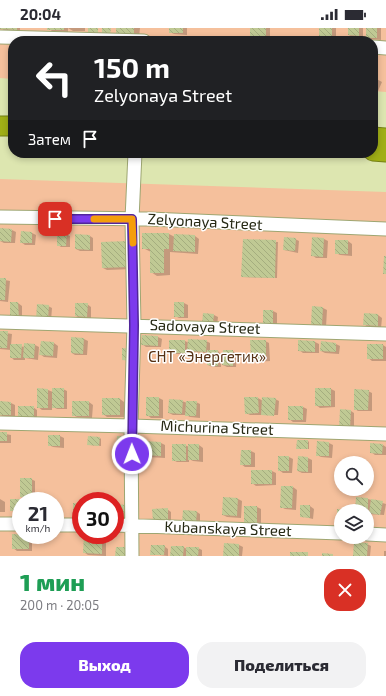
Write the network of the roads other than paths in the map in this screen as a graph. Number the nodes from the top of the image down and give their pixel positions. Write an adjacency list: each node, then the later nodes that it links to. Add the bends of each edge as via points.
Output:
1 (135, 158): 3 (street)
2 (0, 217): 3 (street, Zelyonaya Street)
3 (132, 219): 4 (street, Zelyonaya Street); 6 (street)
4 (386, 229)
5 (0, 322): 6 (street, Sadovaya Street)
6 (134, 325): 7 (street, Sadovaya Street); 9 (street)
7 (386, 334)
8 (0, 423): 9 (street, Michurina Street)
9 (131, 426): 10 (street, Michurina Street); 14 (street)
10 (386, 434)
11 (0, 524): 12 (street)
12 (12, 524)
13 (124, 526): 14 (street, Kubanskaya Street)
14 (132, 526): 15 (street, Kubanskaya Street); 18 (street)
15 (334, 533)
16 (374, 534): 17 (street)
17 (386, 535)
18 (132, 556)

